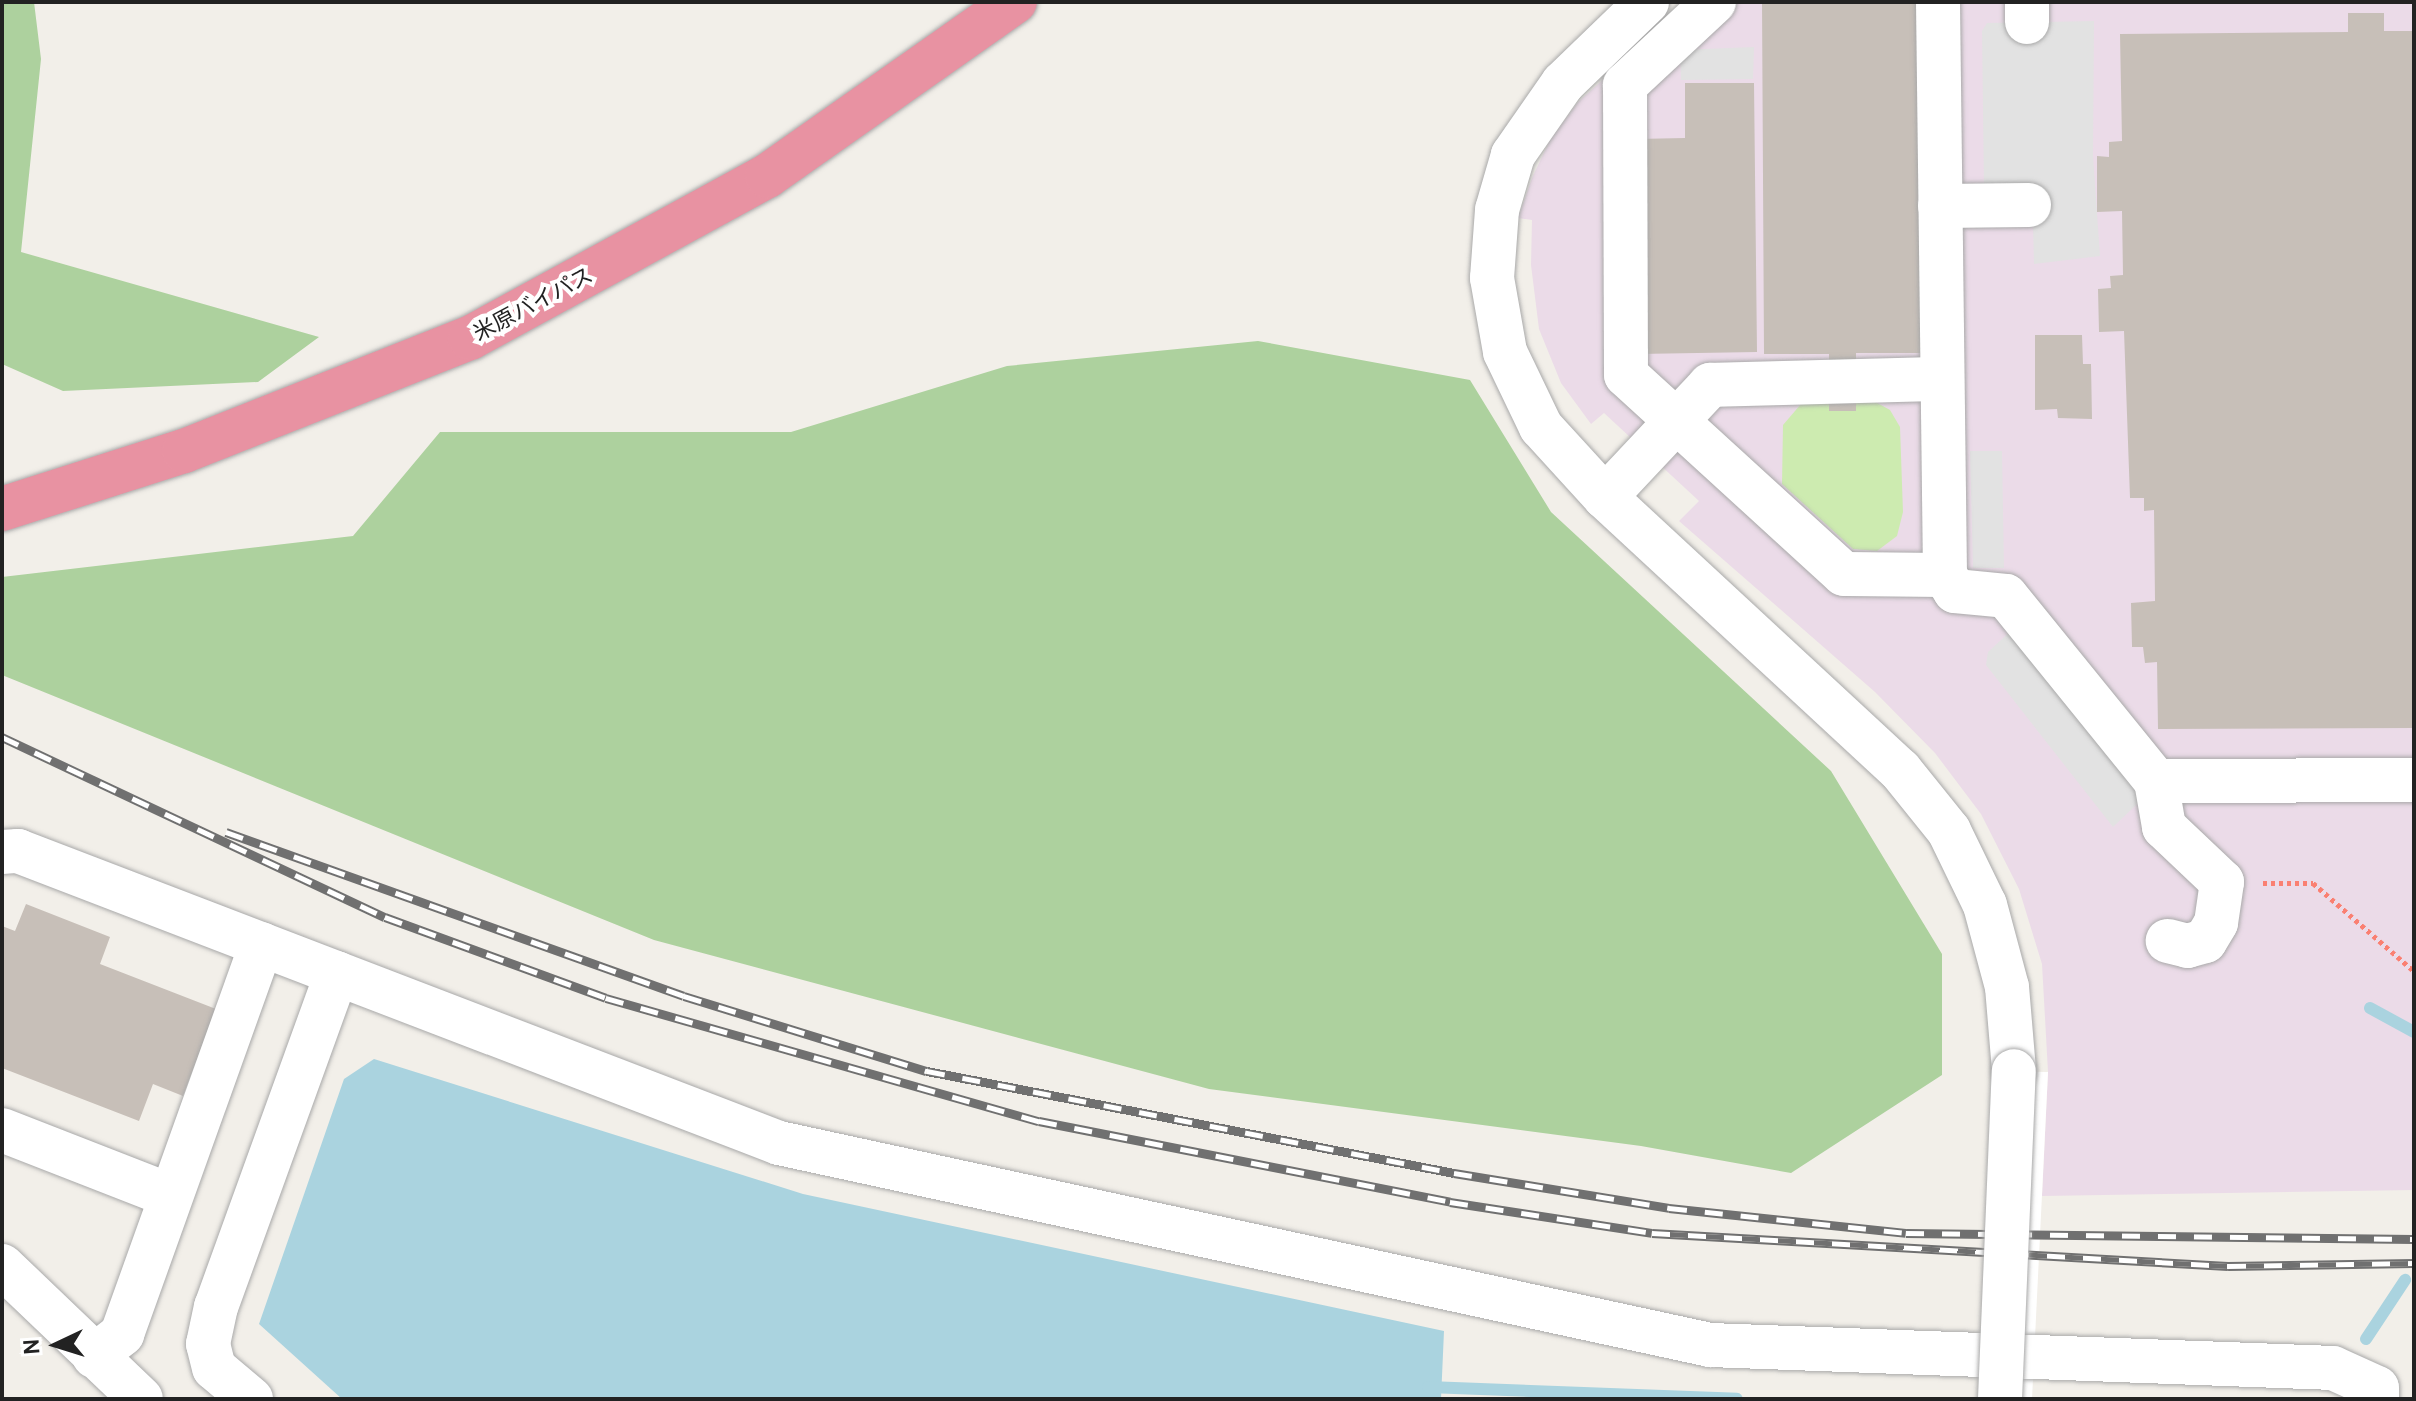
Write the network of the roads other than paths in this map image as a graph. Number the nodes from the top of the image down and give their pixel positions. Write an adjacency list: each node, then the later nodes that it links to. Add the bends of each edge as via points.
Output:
1 (1015, 2): 10 (highway, 米原バイパス, via 767,176 470,338 184,451)
2 (1647, 2): 9 (street, via 1609,35 1533,120 1513,155 1497,210 1492,278 1505,352 1541,427)
3 (1714, 2): 8 (street, via 1625,85 1626,375)
4 (1938, 2): 6 (street)
5 (2029, 205): 6 (street)
6 (1940, 206): 7 (street)
7 (1942, 379): 8 (street, via 1710,385); 11 (street)
8 (1677, 421): 9 (street); 11 (street, via 1844,574)
9 (1605, 497): 24 (street, bridge, via 1889,760 1949,831 1985,905 2007,987 2014,1071)
10 (2, 509)
11 (1945, 575): 13 (street, via 1955,591 2006,596)
12 (2414, 780): 13 (street)
13 (2156, 781): 15 (street, via 2164,827 2222,882 2216,923 2205,941 2188,946)
14 (2, 852): 16 (street, via 18,851)
15 (2168, 941)
16 (262, 944): 17 (street); 19 (street)
17 (337, 973): 23 (street, via 216,1307 208,1344 214,1368); 25 (street, via 779,1143 1710,1345 2333,1368 2377,1388)
18 (2, 1130): 19 (street)
19 (171, 1196): 21 (street, via 122,1334)
20 (2, 1266): 21 (street)
21 (94, 1356): 22 (street)
22 (141, 1399)
23 (251, 1399)
24 (2000, 1399)
25 (2377, 1399)

